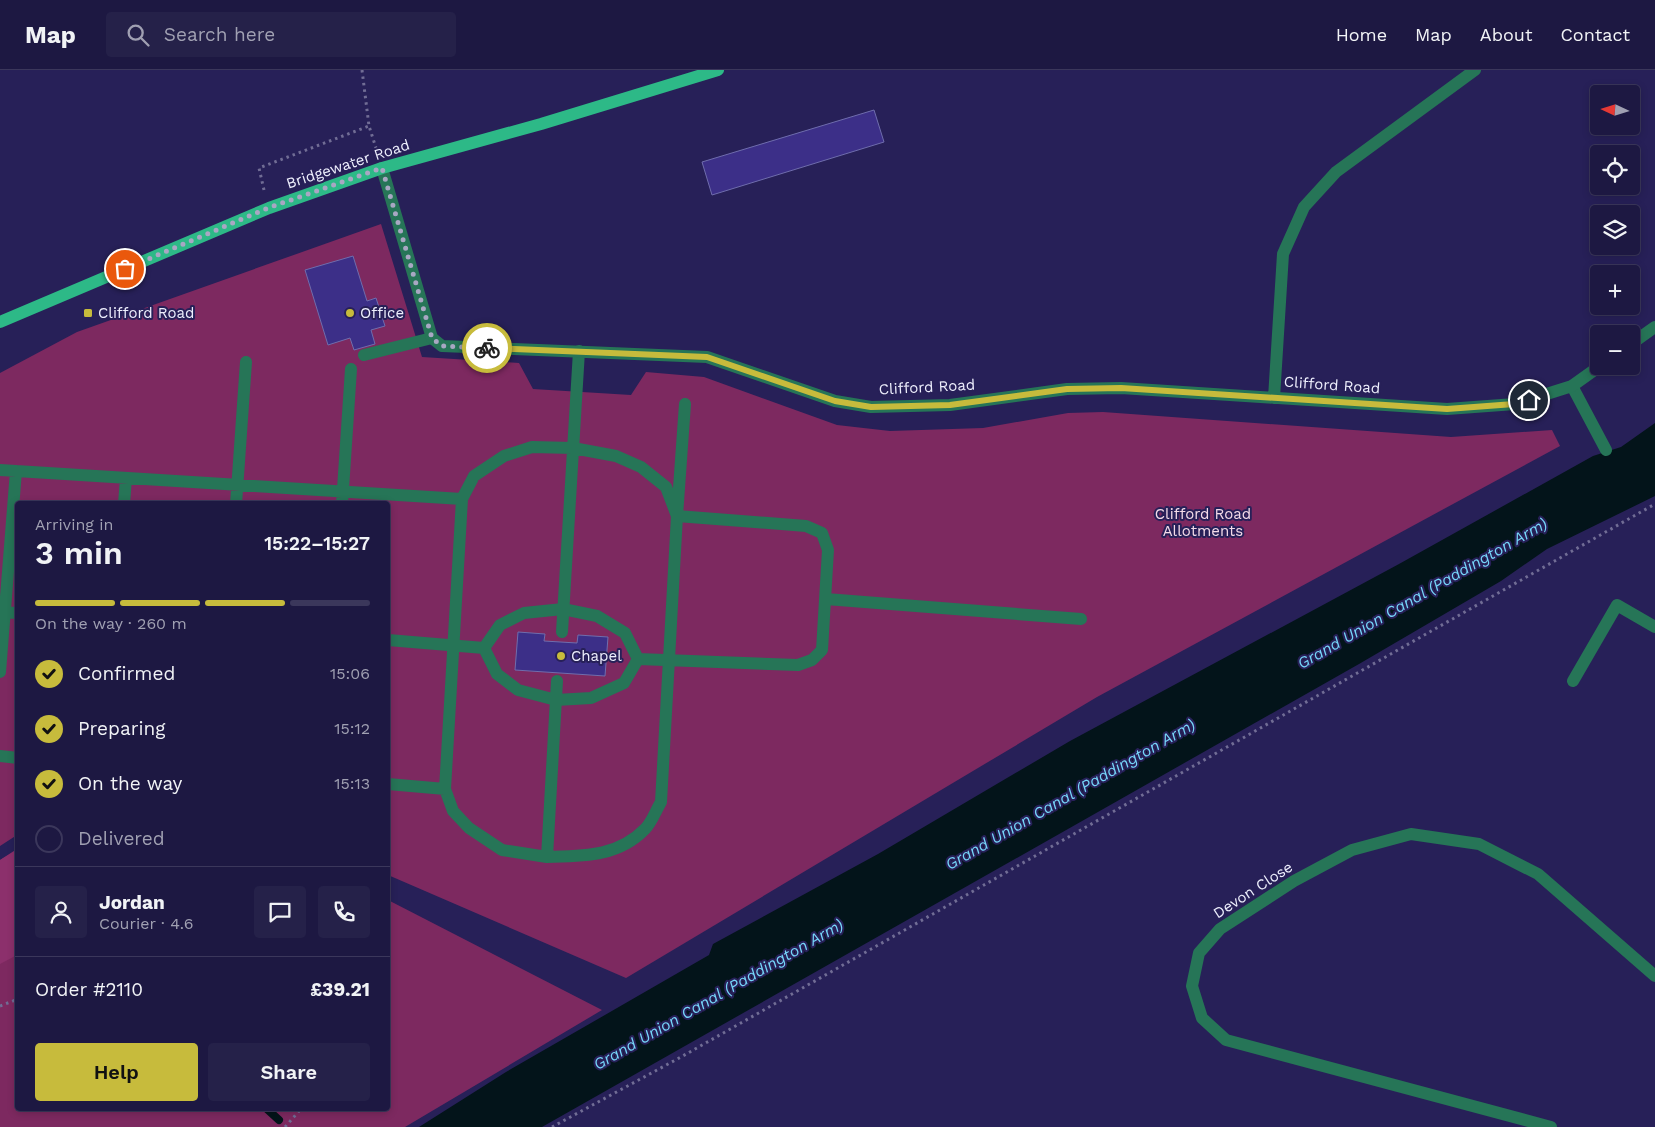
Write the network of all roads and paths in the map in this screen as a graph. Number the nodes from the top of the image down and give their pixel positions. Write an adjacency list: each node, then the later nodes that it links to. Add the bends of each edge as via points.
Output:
1 (362, 70): 4 (path)
2 (718, 70): 5 (main road, Bridgewater Road)
3 (1474, 70): 17 (street, via 1336,172 1304,207 1283,254)
4 (369, 126): 5 (path); 6 (path, via 259,168)
5 (382, 168): 6 (main road, Bridgewater Road); 9 (street)
6 (268, 208): 7 (main road, Bridgewater Road)
7 (0, 322)
8 (1655, 327): 10 (street)
9 (432, 338): 11 (street, Clifford Road, via 442,346); 12 (street)
10 (1640, 338)
11 (579, 351): 17 (street, Clifford Road, via 707,357 835,401 871,407 950,405 1067,389 1121,388); 19 (street)
12 (364, 355)
13 (246, 362): 24 (street)
14 (352, 369): 25 (street)
15 (1590, 373): 16 (street, Clifford Road)
16 (1572, 386): 17 (street, Clifford Road, via 1514,404 1447,409); 20 (street)
17 (1274, 398)
18 (684, 404): 30 (street)
19 (573, 448): 26 (street, via 532,447 504,456 474,476); 30 (street, via 616,456 641,467 666,487); 32 (street)
20 (1606, 450)
21 (0, 470): 22 (street)
22 (16, 471): 23 (street); 33 (street)
23 (126, 478): 24 (street); 27 (street)
24 (237, 486): 25 (street); 28 (street)
25 (342, 498): 26 (street)
26 (462, 500): 38 (street)
27 (124, 501)
28 (236, 501)
29 (1655, 504): 56 (path)
30 (677, 516): 31 (street, via 806,526 822,533 828,550); 41 (street)
31 (826, 599): 34 (street); 41 (street, via 822,650 812,660 798,665)
32 (563, 608): 36 (street); 39 (street, via 524,613 500,625); 40 (street, via 597,616 625,632)
33 (7, 612): 42 (street)
34 (1081, 619)
35 (1655, 627): 43 (street, via 1617,605)
36 (562, 632)
37 (390, 640): 38 (street)
38 (454, 645): 39 (street); 49 (street)
39 (484, 648): 45 (street, via 497,674 518,690)
40 (638, 660): 41 (street); 45 (street, via 624,683 591,698)
41 (669, 660): 50 (street, via 661,802 646,828 627,843 592,856)
42 (0, 672)
43 (1573, 681)
44 (557, 682): 45 (street)
45 (556, 700): 50 (street)
46 (0, 756): 47 (street)
47 (15, 758)
48 (390, 784): 49 (street)
49 (445, 789): 50 (street, via 453,811 469,828 502,850)
50 (547, 857)
51 (1655, 976): 57 (street, Devon Close, via 1538,874 1479,844 1411,834 1352,850 1294,881 1220,929 1200,953 1192,986 1202,1018 1226,1040)
52 (15, 1001): 53 (path)
53 (0, 1006)
54 (299, 1111): 55 (path)
55 (285, 1127)
56 (552, 1127)
57 (1551, 1127)

